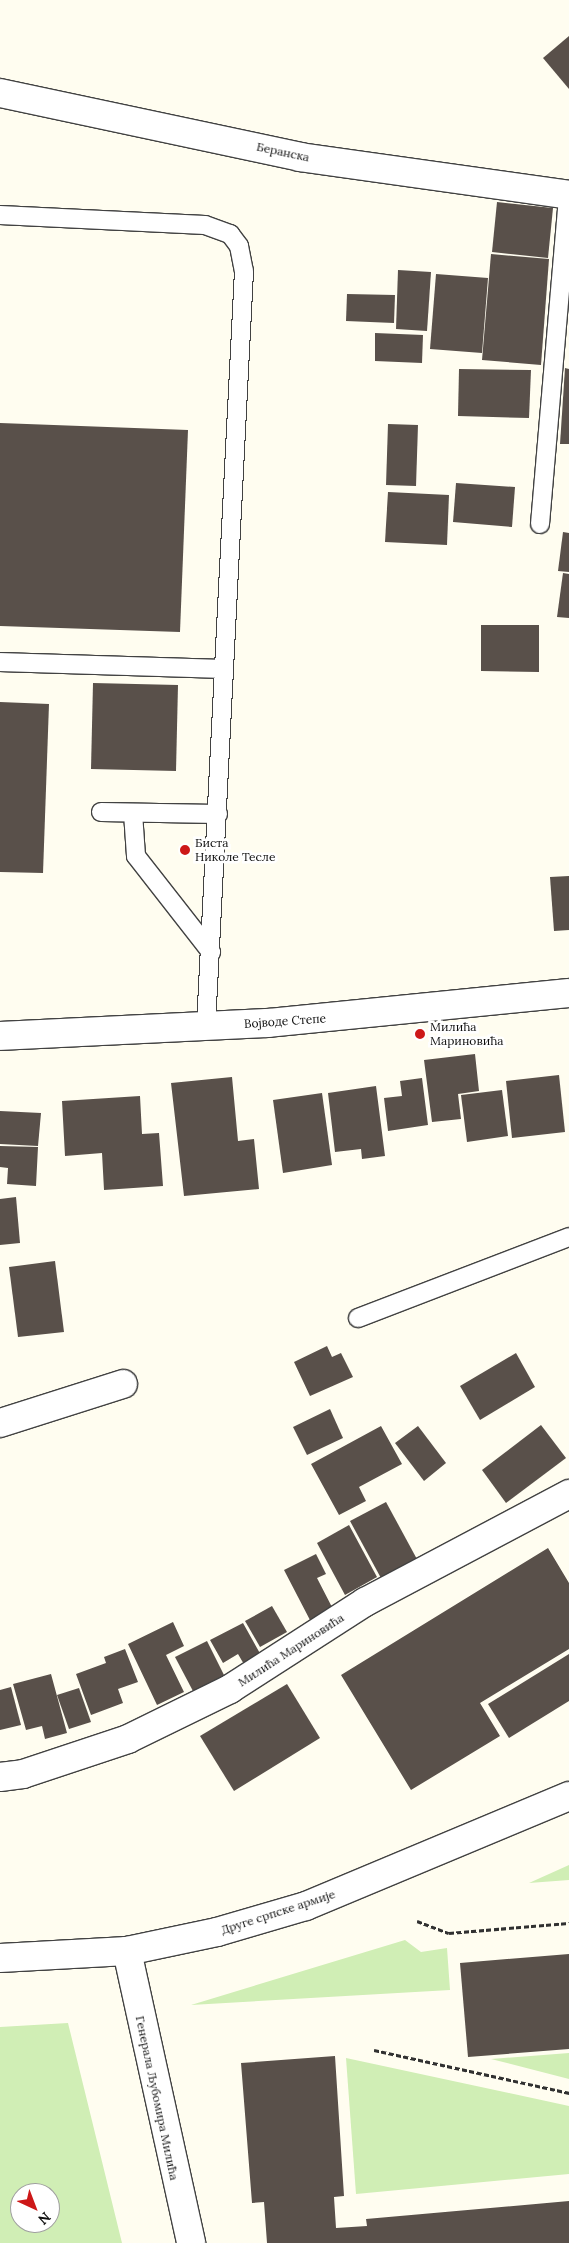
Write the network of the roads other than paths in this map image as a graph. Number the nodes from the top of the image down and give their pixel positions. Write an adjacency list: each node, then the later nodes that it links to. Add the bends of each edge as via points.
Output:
1 (0, 93): 2 (street, Беранска, via 300,157)
2 (569, 195): 4 (lane)
3 (0, 215): 6 (lane, via 205,225 230,234 239,246 244,271)
4 (540, 524)
5 (0, 662): 6 (lane)
6 (223, 669): 9 (lane)
7 (101, 812): 8 (lane)
8 (133, 813): 9 (lane); 10 (lane, via 136,856)
9 (218, 814): 10 (lane)
10 (211, 952): 12 (lane)
11 (569, 993): 12 (street, Војводе Степе)
12 (206, 1026): 13 (street, Војводе Степе)
13 (0, 1036)
14 (569, 1237): 15 (lane)
15 (358, 1318)
16 (123, 1384): 17 (street)
17 (0, 1423)
18 (569, 1494): 19 (street, Милића Мариновића, via 365,1602 230,1689 128,1739 23,1774)
19 (0, 1777)
20 (569, 1796): 21 (street, Друге српске армије, via 306,1906 191,1940)
21 (127, 1951): 22 (street, Друге српске армије); 23 (street, Генерала Љубомира Милића)
22 (0, 1958)
23 (191, 2243)

